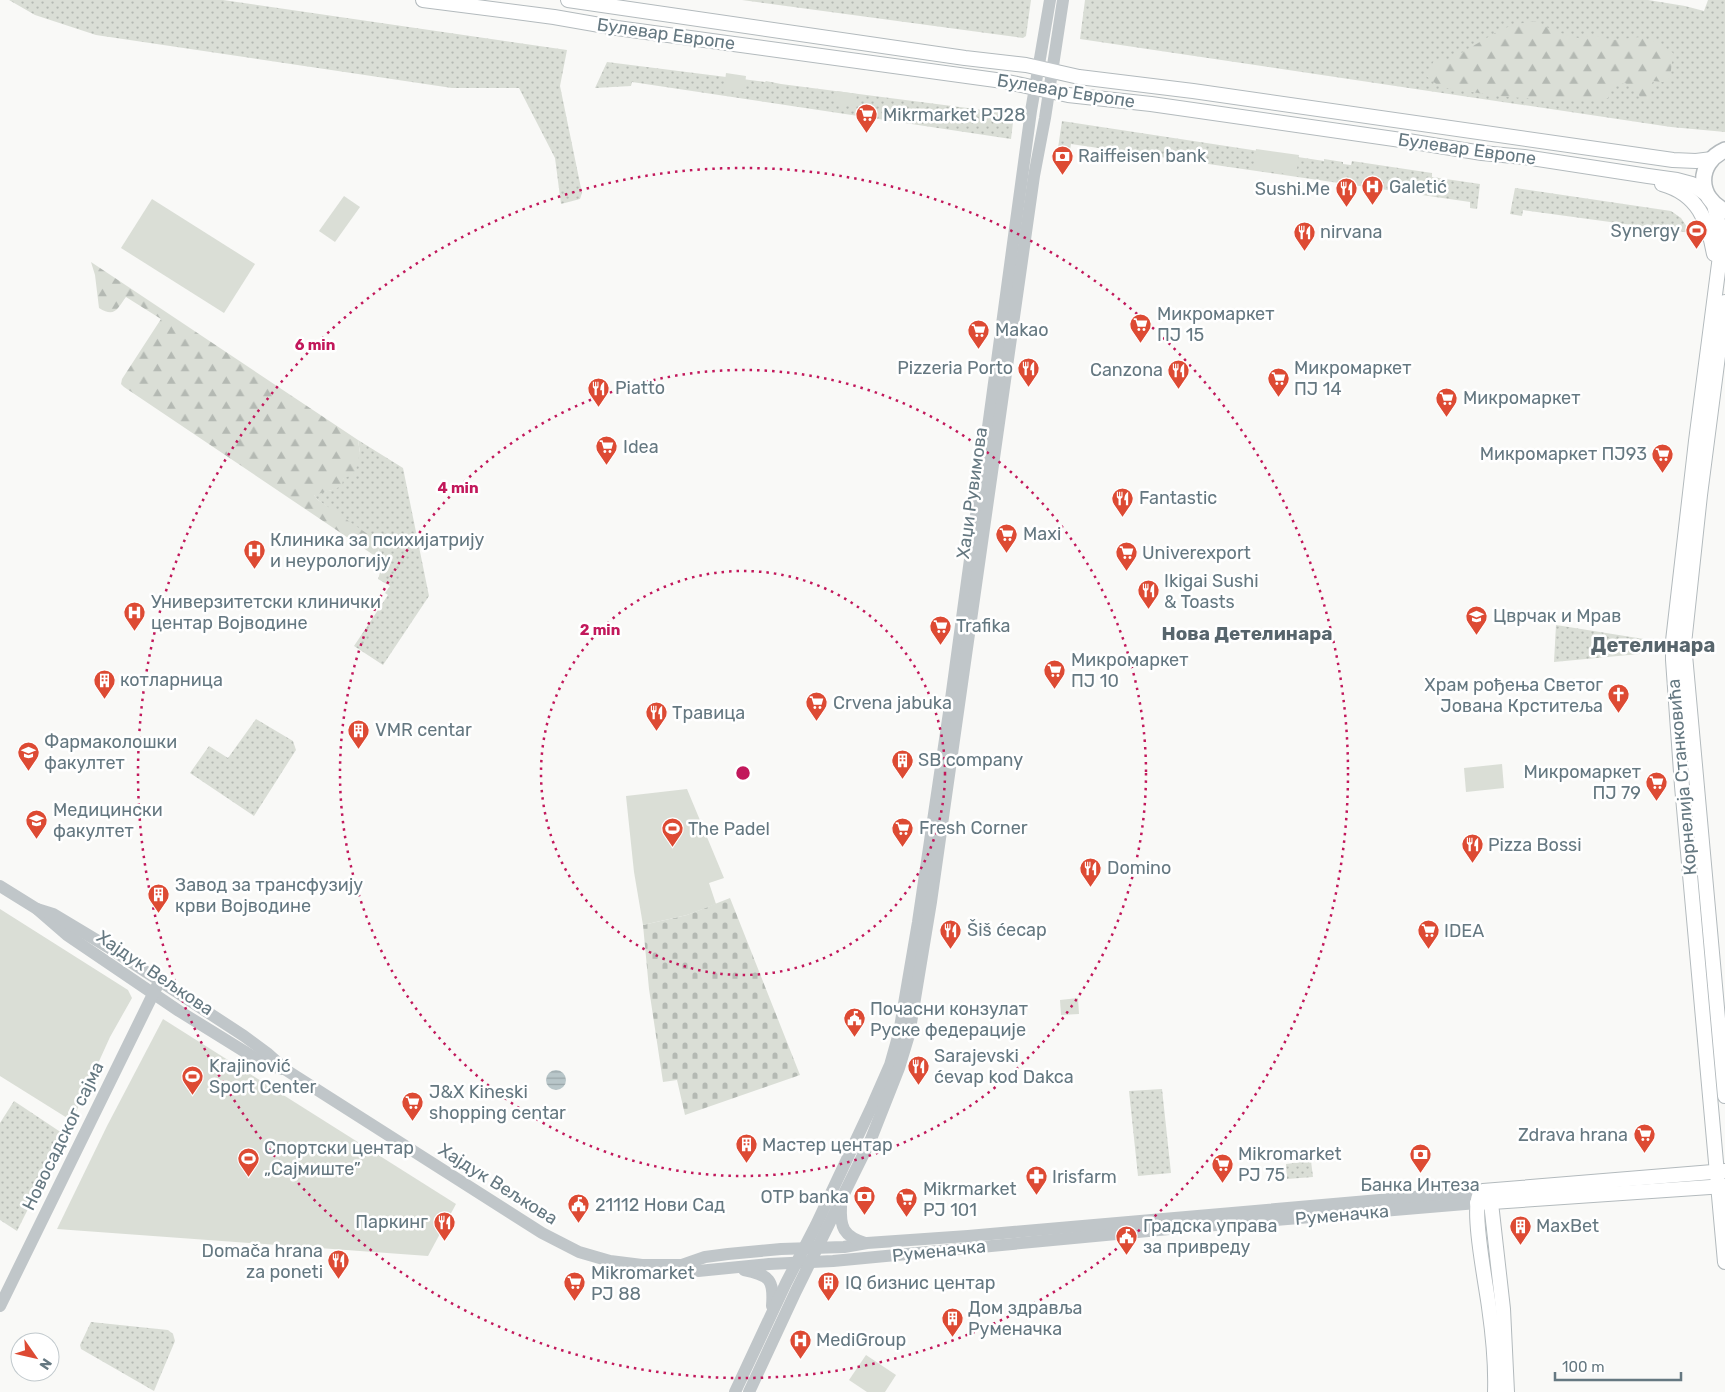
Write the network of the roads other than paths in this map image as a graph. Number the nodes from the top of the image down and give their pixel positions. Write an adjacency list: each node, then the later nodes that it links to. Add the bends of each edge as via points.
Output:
1 (423, 0): 7 (main road, Булевар Европе)
2 (568, 0): 5 (main road, Булевар Европе)
3 (1050, 0): 5 (street, Хаџи Рувимова)
4 (1063, 0): 6 (street, Хаџи Рувимова)
5 (1038, 68): 6 (main road, Булевар Европе); 7 (street, Хаџи Рувимова)
6 (1052, 72): 8 (street, Хаџи Рувимова); 10 (main road, Булевар Европе, via 1673,160 1696,161)
7 (1035, 87): 8 (main road, Булевар Европе); 17 (street, Хаџи Рувимова)
8 (1049, 91): 11 (main road, Булевар Европе); 17 (street, Хаџи Рувимова)
9 (1725, 142): 10 (main road)
10 (1717, 155): 12 (main road, via 1704,175 1704,185)
11 (1591, 167): 12 (main road, Булевар Европе, via 1692,184); 13 (main road, via 1670,186 1694,202 1708,228)
12 (1715, 203): 13 (main road, Корнелија Станковића, via 1720,229)
13 (1718, 276): 22 (main road, Корнелија Станковића, via 1696,441 1673,660)
14 (1725, 302): 21 (main road, Корнелија Станковића, via 1684,644)
15 (0, 886): 16 (street, Хајдук Вељкова)
16 (37, 910): 18 (street, Хајдук Вељкова, via 70,923); 19 (street, Хајдук Вељкова, via 67,935)
17 (923, 921): 25 (street, via 909,1035 871,1139); 28 (street, via 900,1033 890,1065)
18 (159, 982): 19 (street, Новосадског сајма); 20 (street, Хајдук Вељкова, via 244,1036)
19 (153, 994): 20 (street, Хајдук Вељкова, via 263,1063); 34 (street, Новосадског сајма)
20 (286, 1070): 32 (street, Хајдук Вељкова, via 514,1216 567,1246 627,1264)
21 (1725, 1096)
22 (1721, 1171): 23 (main road, Корнелија Станковића); 24 (main road, Руменачка)
23 (1722, 1186): 24 (main road, Руменачка); 30 (main road, Корнелија Станковића)
24 (1484, 1199): 26 (street, Руменачка); 29 (street, Руменачка); 38 (main road, via 1478,1230 1489,1308); 39 (main road, via 1504,1309)
25 (841, 1201): 26 (street, via 840,1218 844,1230 852,1238); 27 (street)
26 (867, 1243): 27 (street, Руменачка)
27 (817, 1248): 28 (street, Хајдук Вељкова); 29 (street)
28 (803, 1249): 31 (street); 32 (street, Хајдук Вељкова, via 705,1257)
29 (810, 1262): 31 (street, Хајдук Вељкова); 37 (street)
30 (1725, 1262)
31 (796, 1263): 33 (street, Хајдук Вељкова); 35 (street)
32 (682, 1265): 33 (street, Хајдук Вељкова, via 698,1271)
33 (732, 1268): 35 (street, via 763,1275 770,1281)
34 (0, 1306)
35 (772, 1314): 36 (street)
36 (735, 1392)
37 (749, 1392)
38 (1495, 1392)
39 (1507, 1392)

